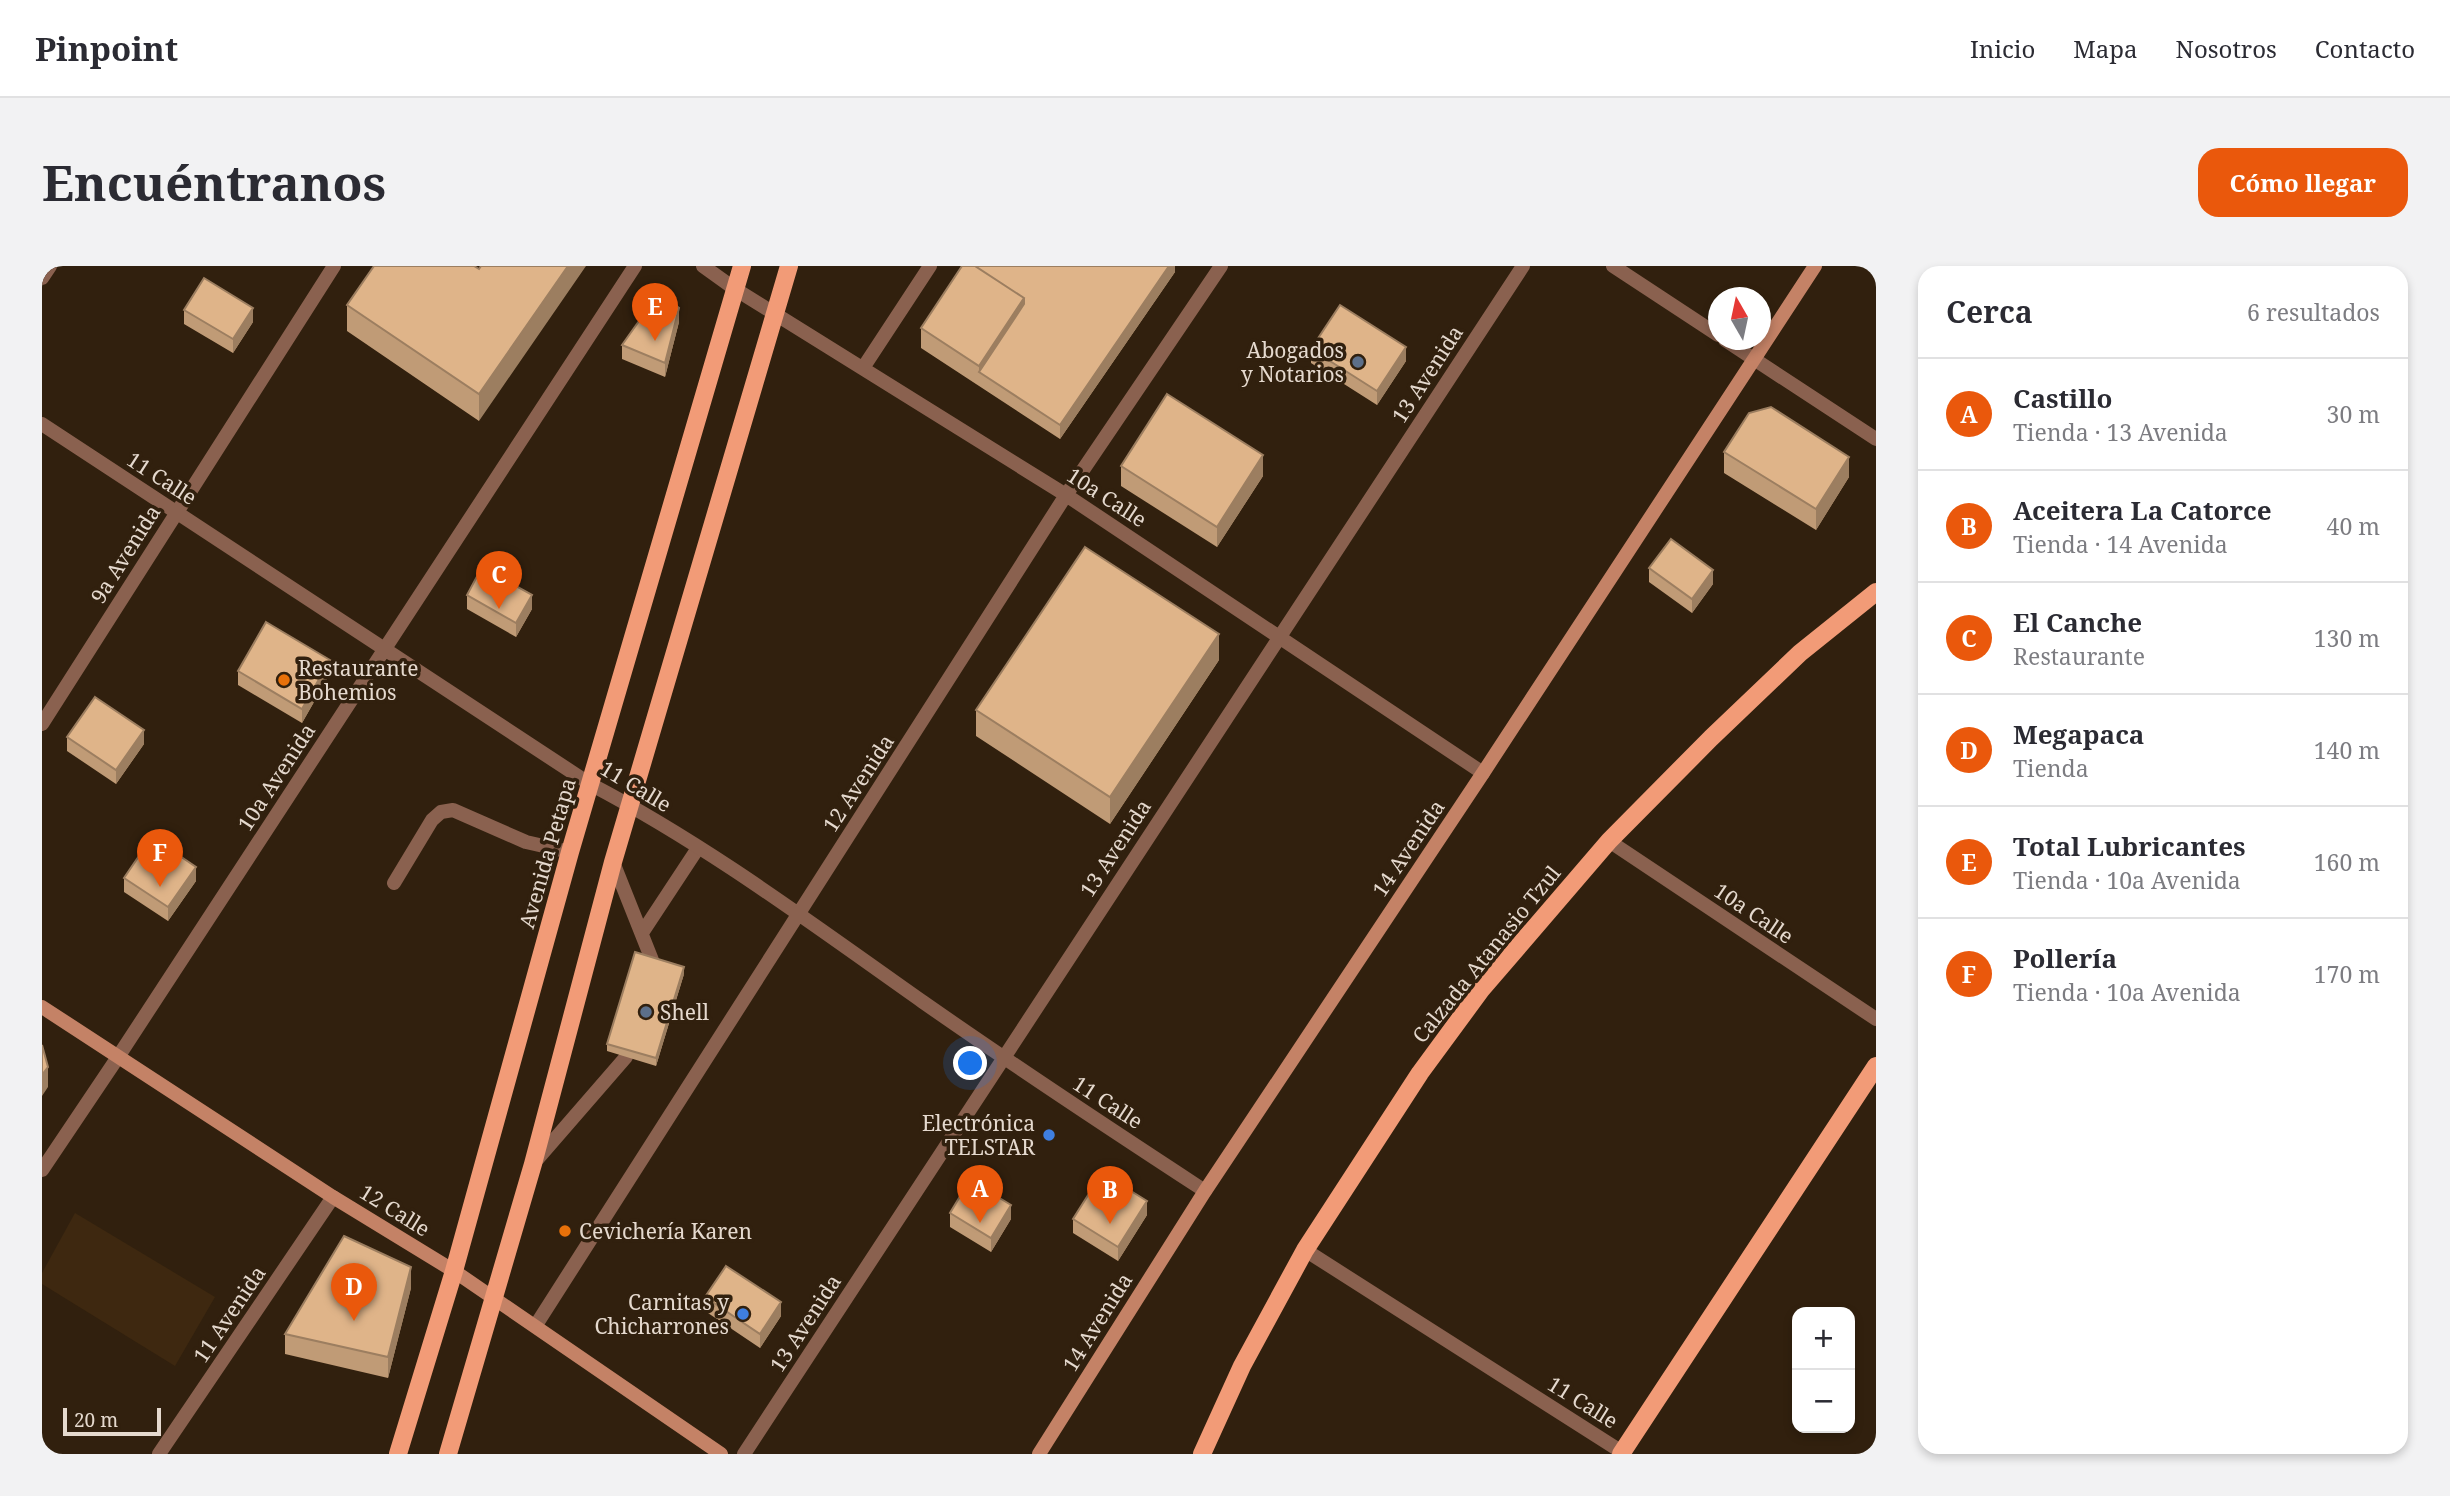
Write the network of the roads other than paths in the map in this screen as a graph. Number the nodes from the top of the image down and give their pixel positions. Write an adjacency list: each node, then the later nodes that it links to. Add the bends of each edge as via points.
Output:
1 (50, 266): 12 (street)
2 (334, 266): 22 (street, 9a Avenida)
3 (635, 266): 25 (street, 10a Avenida)
4 (703, 266): 13 (street, 10a Calle)
5 (742, 266): 13 (main road, Avenida Petapa)
6 (789, 266): 14 (main road)
7 (930, 266): 18 (street)
8 (1220, 266): 21 (street, 12 Avenida)
9 (1523, 266): 24 (street, 13 Avenida)
10 (1613, 266): 15 (street)
11 (1815, 266): 17 (main road, 14 Avenida)
12 (42, 278)
13 (735, 289): 14 (street, 10a Calle); 28 (main road, Avenida Petapa)
14 (775, 313): 18 (street, 10a Calle); 29 (main road)
15 (1708, 328)
16 (1740, 350): 17 (street)
17 (1754, 359): 20 (street); 27 (main road, 14 Avenida)
18 (863, 368): 21 (street, 10a Calle)
19 (42, 424): 22 (street, 11 Calle)
20 (1876, 439)
21 (1066, 495): 24 (street, 10a Calle); 35 (street, 12 Avenida)
22 (176, 512): 25 (street, 11 Calle); 26 (street, 9a Avenida)
23 (1876, 592): 30 (main road, Calzada Atanasio Tzul, via 1800,653)
24 (1279, 636): 27 (street, 10a Calle); 42 (street, 13 Avenida)
25 (384, 650): 28 (street, 11 Calle); 40 (street, 10a Avenida)
26 (42, 724)
27 (1483, 773): 46 (main road, 14 Avenida)
28 (590, 783): 29 (street, 11 Calle); 32 (main road, Avenida Petapa)
29 (632, 805): 31 (street, 11 Calle); 33 (main road)
30 (1609, 841): 39 (street, 10a Calle); 48 (main road, Calzada Atanasio Tzul, via 1480,990)
31 (698, 848): 35 (street, 11 Calle); 36 (street)
32 (570, 852): 34 (street, via 526,842 453,810 441,811); 49 (main road, Avenida Petapa)
33 (613, 862): 36 (street); 44 (main road)
34 (394, 883)
35 (799, 915): 42 (street, 11 Calle); 51 (street, 12 Avenida)
36 (642, 933): 37 (street)
37 (654, 965)
38 (42, 1007): 40 (main road, 12 Calle)
39 (1876, 1019)
40 (118, 1057): 45 (street, 10a Avenida); 47 (main road, 12 Calle)
41 (626, 1057): 44 (street)
42 (1003, 1058): 46 (street, 11 Calle); 57 (street, 13 Avenida)
43 (1876, 1066): 52 (main road)
44 (533, 1164): 50 (main road)
45 (42, 1170)
46 (1205, 1191): 58 (main road, 14 Avenida)
47 (333, 1197): 49 (main road, 12 Calle); 53 (street, 11 Avenida)
48 (1305, 1250): 52 (street, 11 Calle); 59 (main road, Calzada Atanasio Tzul, via 1242,1366)
49 (454, 1271): 50 (main road, 12 Calle); 54 (main road, Avenida Petapa)
50 (493, 1297): 51 (main road, 12 Calle); 55 (main road)
51 (536, 1325): 56 (main road, 12 Calle)
52 (1623, 1453)
53 (159, 1454)
54 (398, 1454)
55 (448, 1454)
56 (721, 1454)
57 (744, 1454)
58 (1039, 1454)
59 (1202, 1454)

